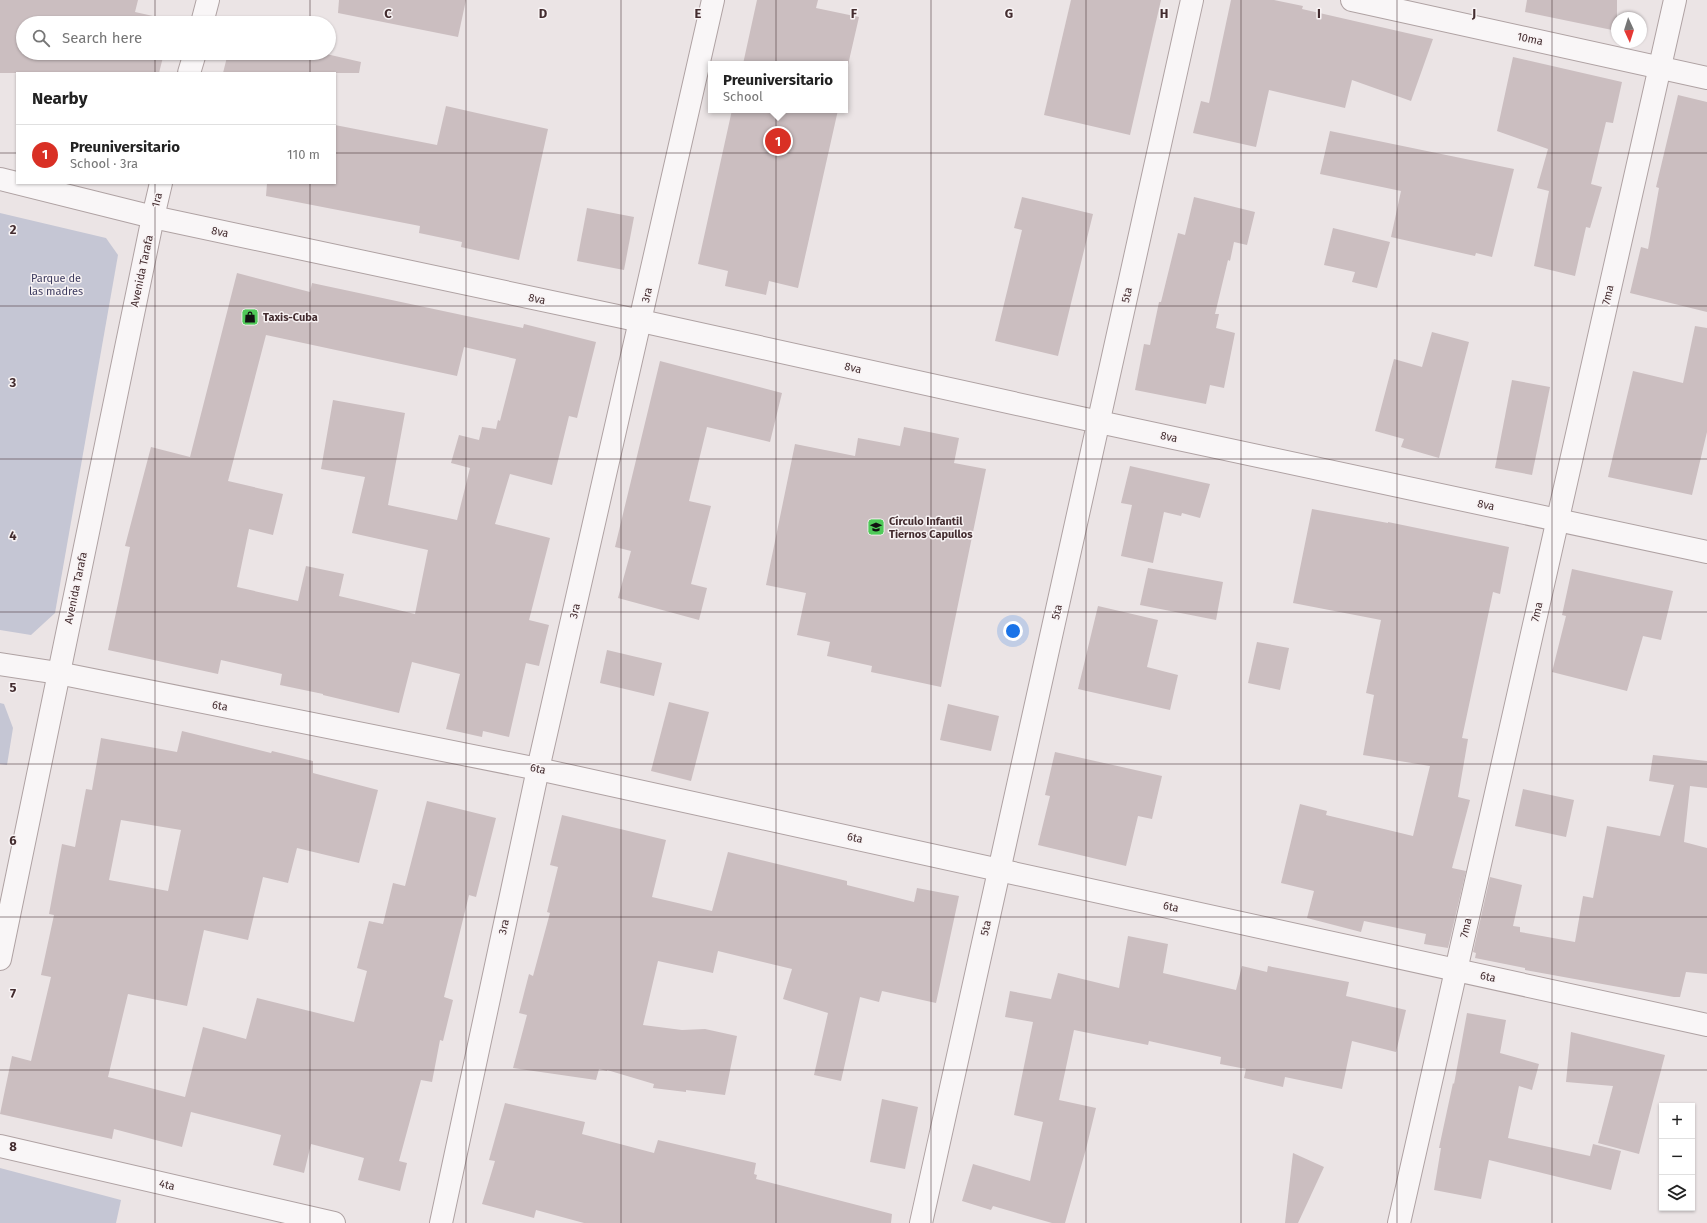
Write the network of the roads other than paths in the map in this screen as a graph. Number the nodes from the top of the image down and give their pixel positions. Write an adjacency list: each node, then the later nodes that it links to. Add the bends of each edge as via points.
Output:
1 (208, 0): 6 (street)
2 (713, 0): 16 (street, 3ra)
3 (1192, 0): 17 (street, 5ta)
4 (1352, 0): 8 (street, 10ma)
5 (1675, 0): 8 (street, 7ma)
6 (204, 16)
7 (192, 60): 9 (street)
8 (1660, 68): 10 (street, 10ma); 18 (street, 7ma)
9 (189, 72)
10 (1707, 78)
11 (0, 179): 12 (street, 8va)
12 (16, 183)
13 (20, 184): 15 (street, 8va)
14 (161, 184): 15 (street, 1ra)
15 (153, 217): 16 (street, 8va); 21 (street, Avenida Tarafa)
16 (641, 321): 17 (street, 8va); 22 (street, 3ra)
17 (1099, 422): 18 (street, 8va); 23 (street, 5ta)
18 (1558, 520): 19 (street, 8va); 25 (street, 7ma)
19 (1707, 552)
20 (0, 664): 21 (street, 6ta)
21 (58, 673): 22 (street, 6ta); 24 (street, Avenida Tarafa)
22 (538, 769): 23 (street, 6ta); 29 (street, 3ra)
23 (999, 870): 25 (street, 6ta); 30 (street, 5ta)
24 (0, 959)
25 (1456, 970): 26 (street, 6ta); 31 (street, 7ma)
26 (1707, 1025)
27 (0, 1146): 28 (street, 4ta)
28 (334, 1223)
29 (441, 1223)
30 (921, 1223)
31 (1399, 1223)

